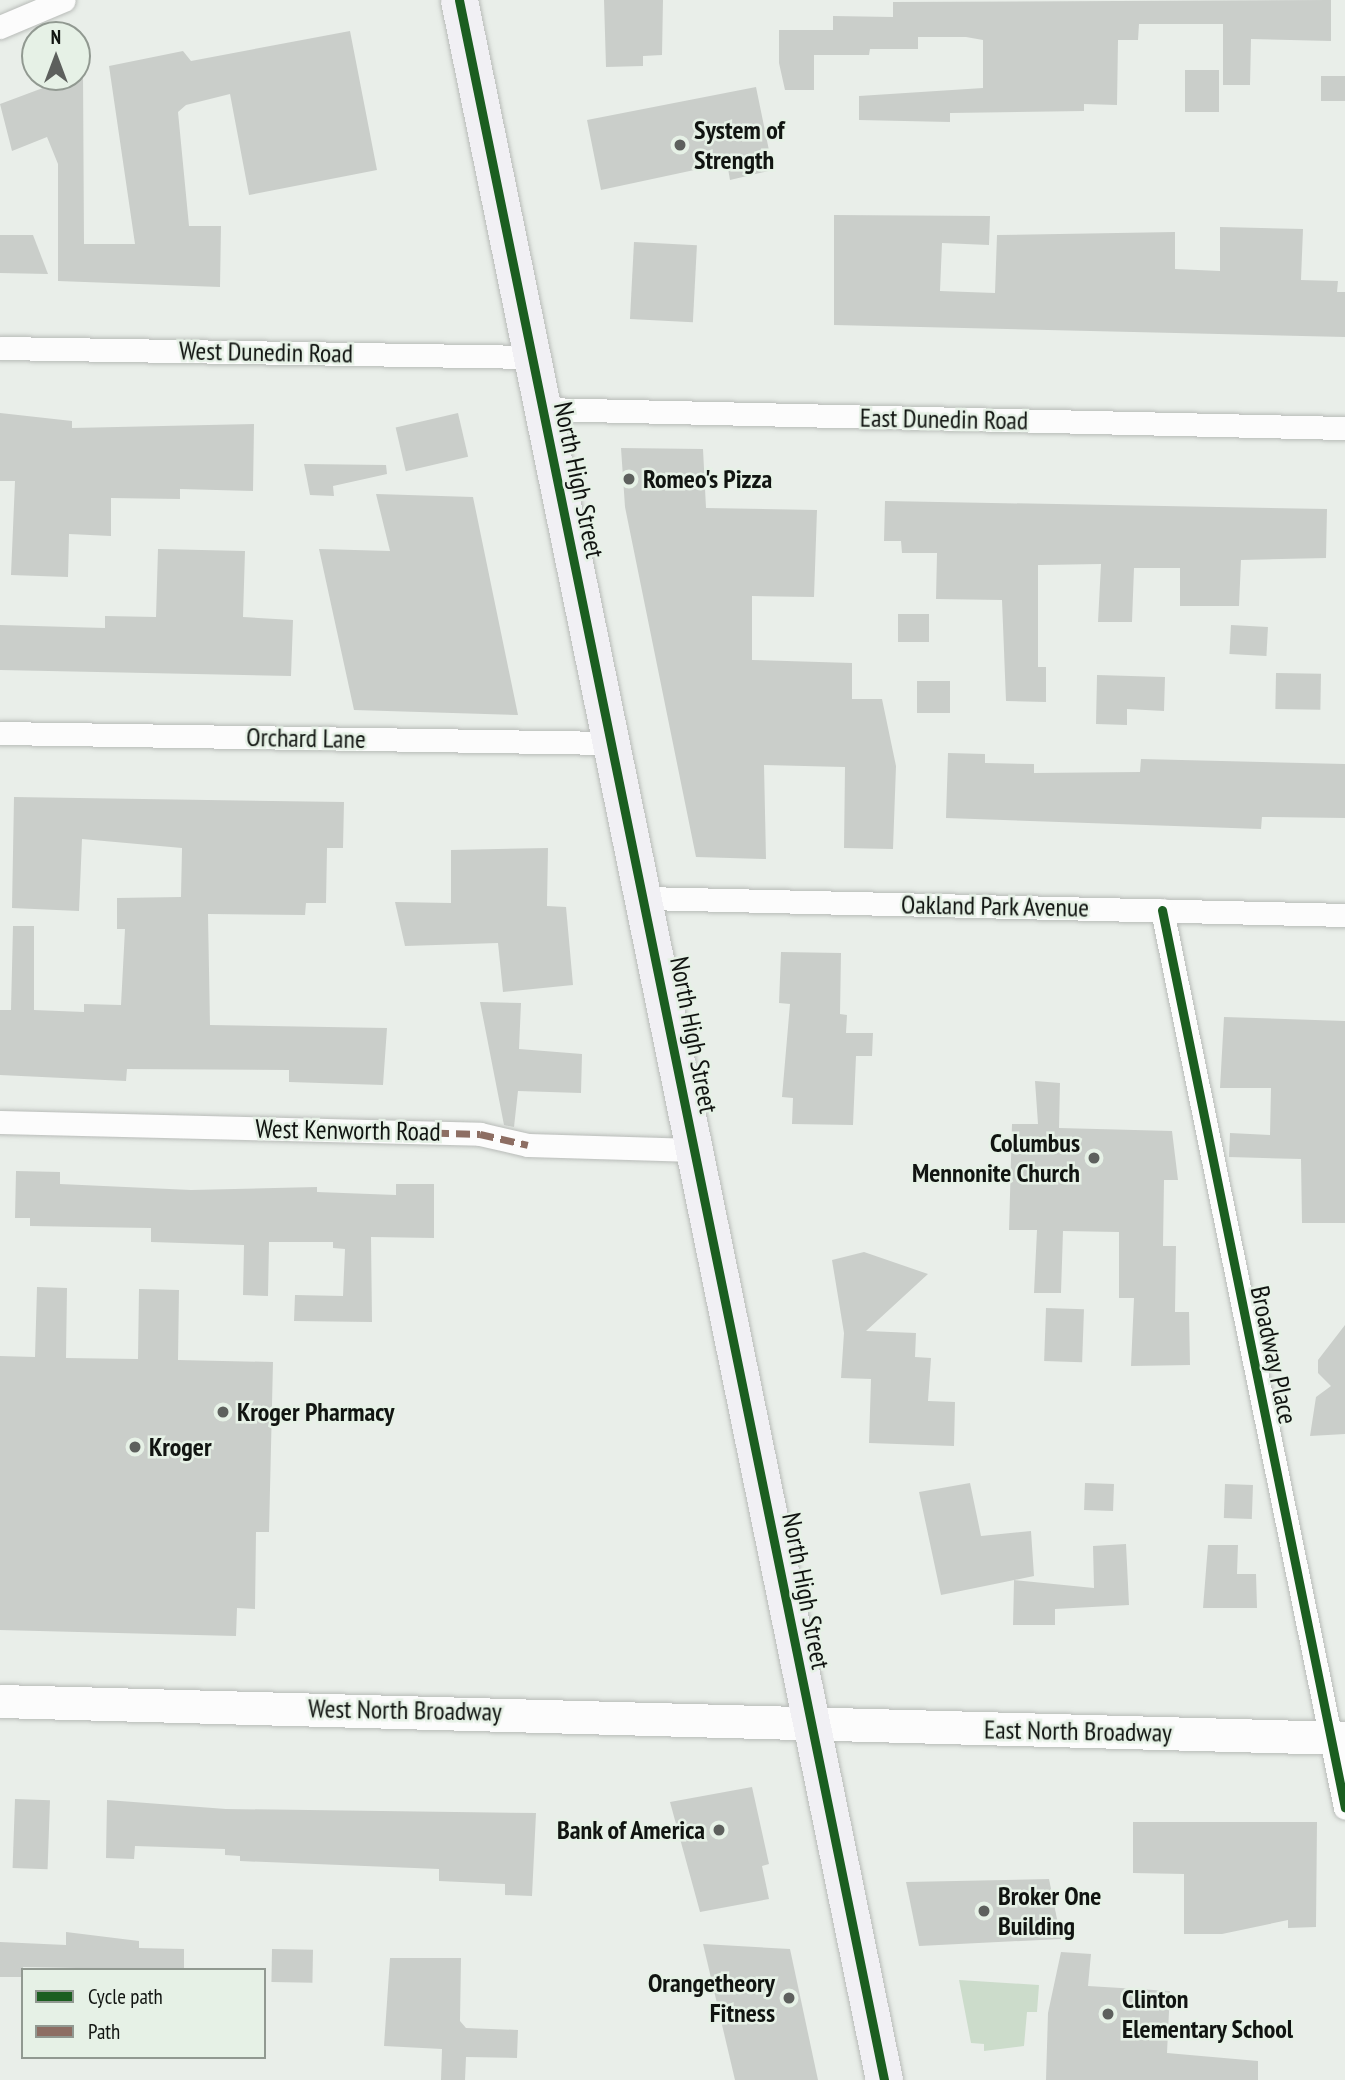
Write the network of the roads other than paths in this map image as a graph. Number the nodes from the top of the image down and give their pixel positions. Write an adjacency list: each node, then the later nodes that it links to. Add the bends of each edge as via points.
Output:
1 (64, 0): 3 (street)
2 (458, 0): 5 (main road, North High Street)
3 (0, 27)
4 (0, 348): 5 (street, West Dunedin Road)
5 (533, 357): 6 (main road, North High Street)
6 (543, 409): 7 (street, East Dunedin Road); 9 (main road, North High Street)
7 (1345, 428)
8 (0, 733): 9 (street, Orchard Lane)
9 (611, 743): 10 (main road, North High Street)
10 (645, 898): 11 (street, Oakland Park Avenue); 14 (main road, North High Street)
11 (1161, 910): 12 (street, Oakland Park Avenue); 17 (street, Broadway Place)
12 (1345, 915)
13 (0, 1122): 14 (street, West Kenworth Road, via 480,1134 528,1145)
14 (695, 1150): 16 (main road, North High Street)
15 (0, 1701): 16 (main road, West North Broadway)
16 (811, 1722): 17 (main road, East North Broadway); 19 (main road, North High Street)
17 (1338, 1737): 18 (street, Broadway Place)
18 (1345, 1808)
19 (884, 2080)

